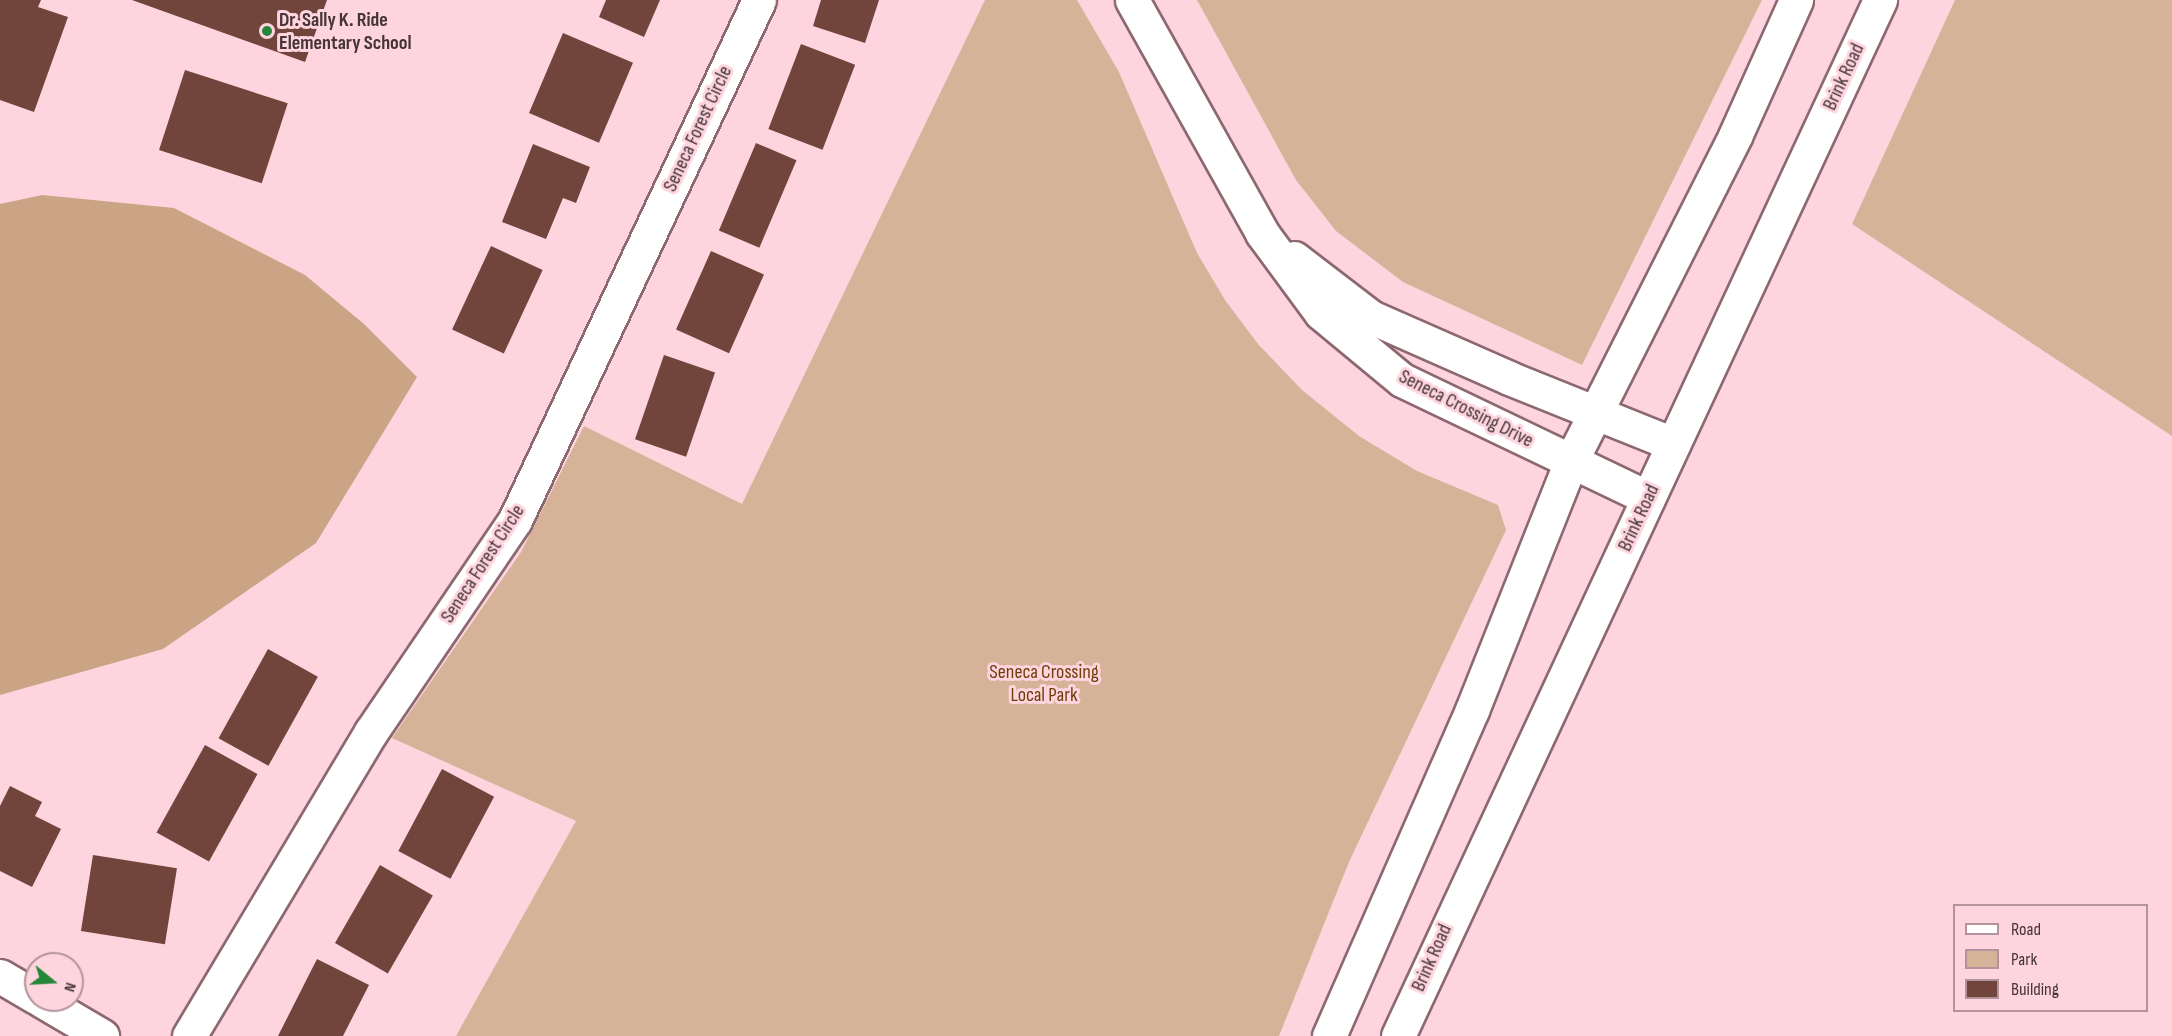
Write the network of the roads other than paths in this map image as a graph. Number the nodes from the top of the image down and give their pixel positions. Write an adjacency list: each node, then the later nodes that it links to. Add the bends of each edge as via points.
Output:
1 (759, 0): 14 (street, Seneca Forest Circle, via 515,520 371,732)
2 (1132, 0): 5 (street, Seneca Crossing Drive)
3 (1796, 0): 6 (street, via 1735,136)
4 (1880, 0): 7 (street, Brink Road)
5 (1262, 233): 6 (street, Seneca Crossing Drive, via 1371,317); 8 (street, Seneca Crossing Drive, via 1321,313 1402,380)
6 (1595, 413): 7 (street, Seneca Crossing Drive); 8 (street)
7 (1673, 444): 9 (street, Brink Road)
8 (1571, 461): 9 (street, Seneca Crossing Drive); 15 (street, via 1472,710)
9 (1648, 498): 16 (street, Brink Road)
10 (0, 976): 11 (street)
11 (24, 990)
12 (61, 1012): 13 (street)
13 (102, 1036)
14 (189, 1036)
15 (1329, 1036)
16 (1398, 1036)

